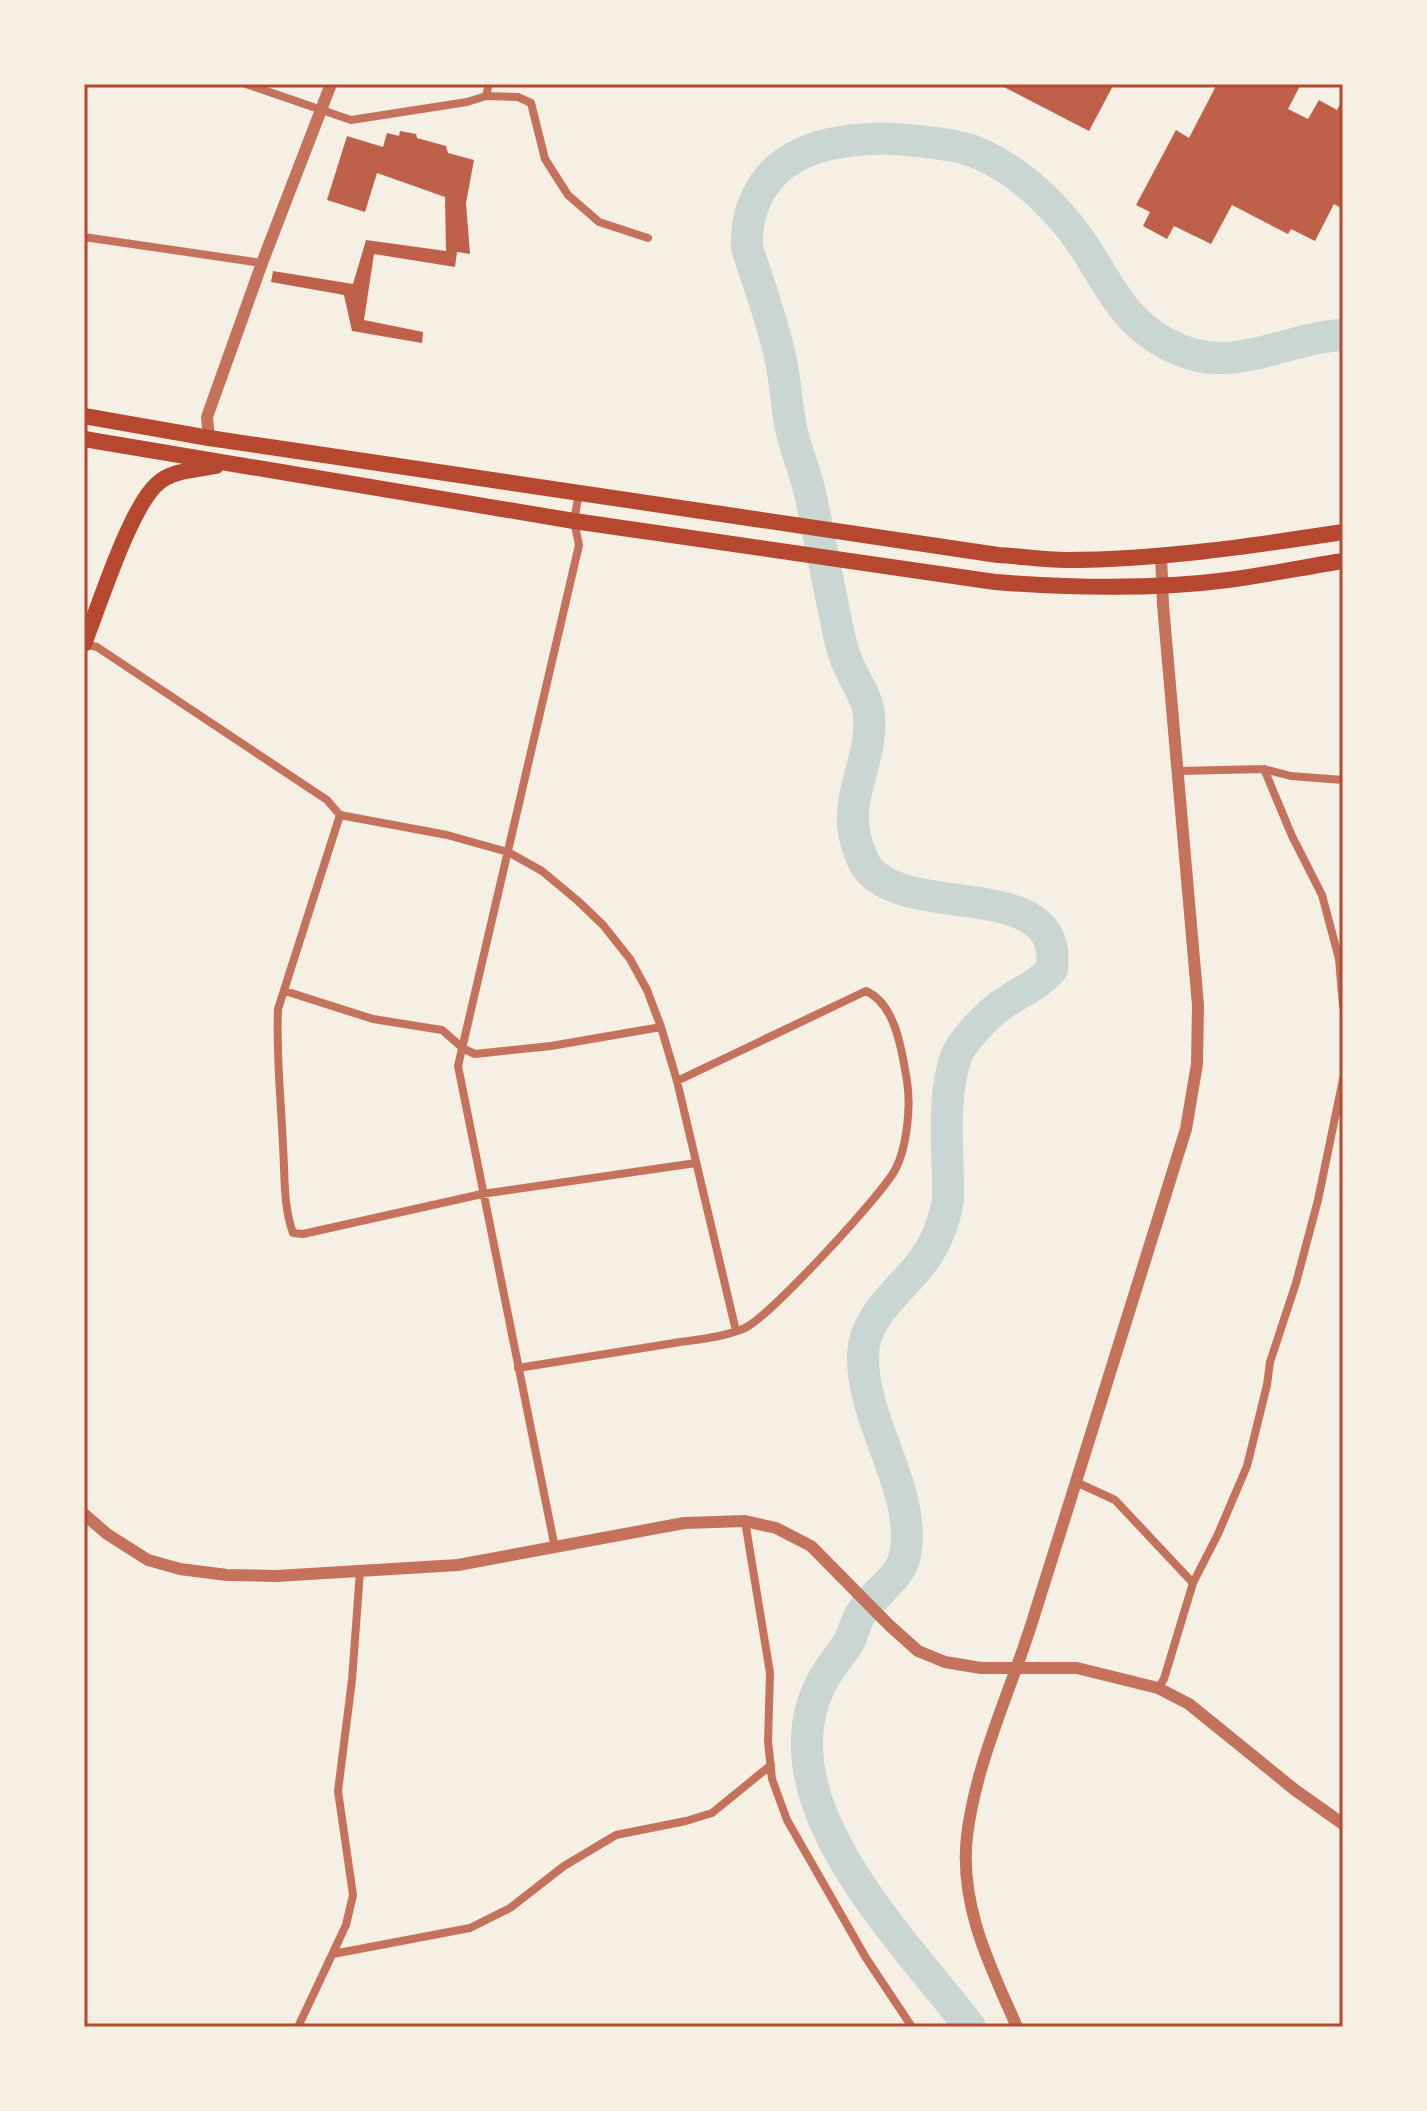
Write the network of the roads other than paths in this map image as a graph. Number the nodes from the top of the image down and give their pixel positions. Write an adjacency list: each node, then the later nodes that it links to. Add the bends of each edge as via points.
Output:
1 (246, 84): 5 (street)
2 (331, 84): 5 (street)
3 (489, 84): 4 (street)
4 (486, 96): 5 (street, via 351,120); 7 (street, via 531,103 545,159 568,195 599,222)
5 (320, 111): 8 (street)
6 (84, 237): 8 (street)
7 (648, 238)
8 (262, 263): 10 (street, via 207,417)
9 (84, 416): 10 (main road)
10 (209, 438): 13 (main road)
11 (84, 439): 12 (main road)
12 (226, 464): 14 (main road); 19 (main road, via 172,475 139,506)
13 (579, 493): 14 (street); 16 (main road, via 998,555 1062,560)
14 (574, 521): 18 (main road, via 995,582); 24 (street, via 579,545)
15 (1343, 532): 16 (main road)
16 (1161, 555): 18 (street)
17 (1343, 561): 18 (main road)
18 (1162, 586): 21 (street)
19 (84, 644): 23 (street, via 97,647 327,800)
20 (1264, 769): 21 (street); 22 (street); 26 (street, via 1322,895 1339,959)
21 (1178, 771): 35 (street, via 1198,1005 1193,1094)
22 (1343, 780)
23 (340, 815): 24 (street); 25 (street)
24 (508, 852): 27 (street, via 542,871 603,925 630,959); 28 (street)
25 (285, 991): 28 (street, via 373,1019 442,1030); 32 (street, via 277,1037 293,1233)
26 (1343, 1006)
27 (661, 1027): 28 (street, via 501,1052 475,1054); 30 (street)
28 (464, 1049): 32 (street, via 458,1066)
29 (1343, 1079): 40 (street, via 1318,1200 1270,1362 1247,1466)
30 (677, 1081): 31 (street); 33 (street, via 866,991 888,1014 899,1040 908,1088 897,1167 884,1188 783,1295)
31 (696, 1163): 32 (street); 33 (street)
32 (482, 1194): 34 (street)
33 (736, 1331): 34 (street)
34 (518, 1368): 38 (street)
35 (1076, 1482): 40 (street, via 1115,1500); 41 (street)
36 (84, 1514): 39 (street, via 148,1560 180,1569 263,1576)
37 (745, 1521): 38 (street, via 684,1523); 41 (street, via 776,1528 811,1546 918,1651 945,1662); 43 (street, via 770,1673)
38 (555, 1548): 39 (street, via 458,1565)
39 (360, 1571): 45 (street, via 338,1791 353,1895)
40 (1193, 1583): 42 (street)
41 (1018, 1668): 42 (street, via 1077,1668); 48 (street, via 981,1771 967,1838 972,1914)
42 (1158, 1688): 44 (street, via 1189,1704)
43 (771, 1765): 45 (street, via 712,1813 616,1835 510,1908 470,1928); 47 (street, via 787,1820)
44 (1343, 1824)
45 (333, 1954): 46 (street)
46 (298, 2027)
47 (912, 2027)
48 (1017, 2027)

